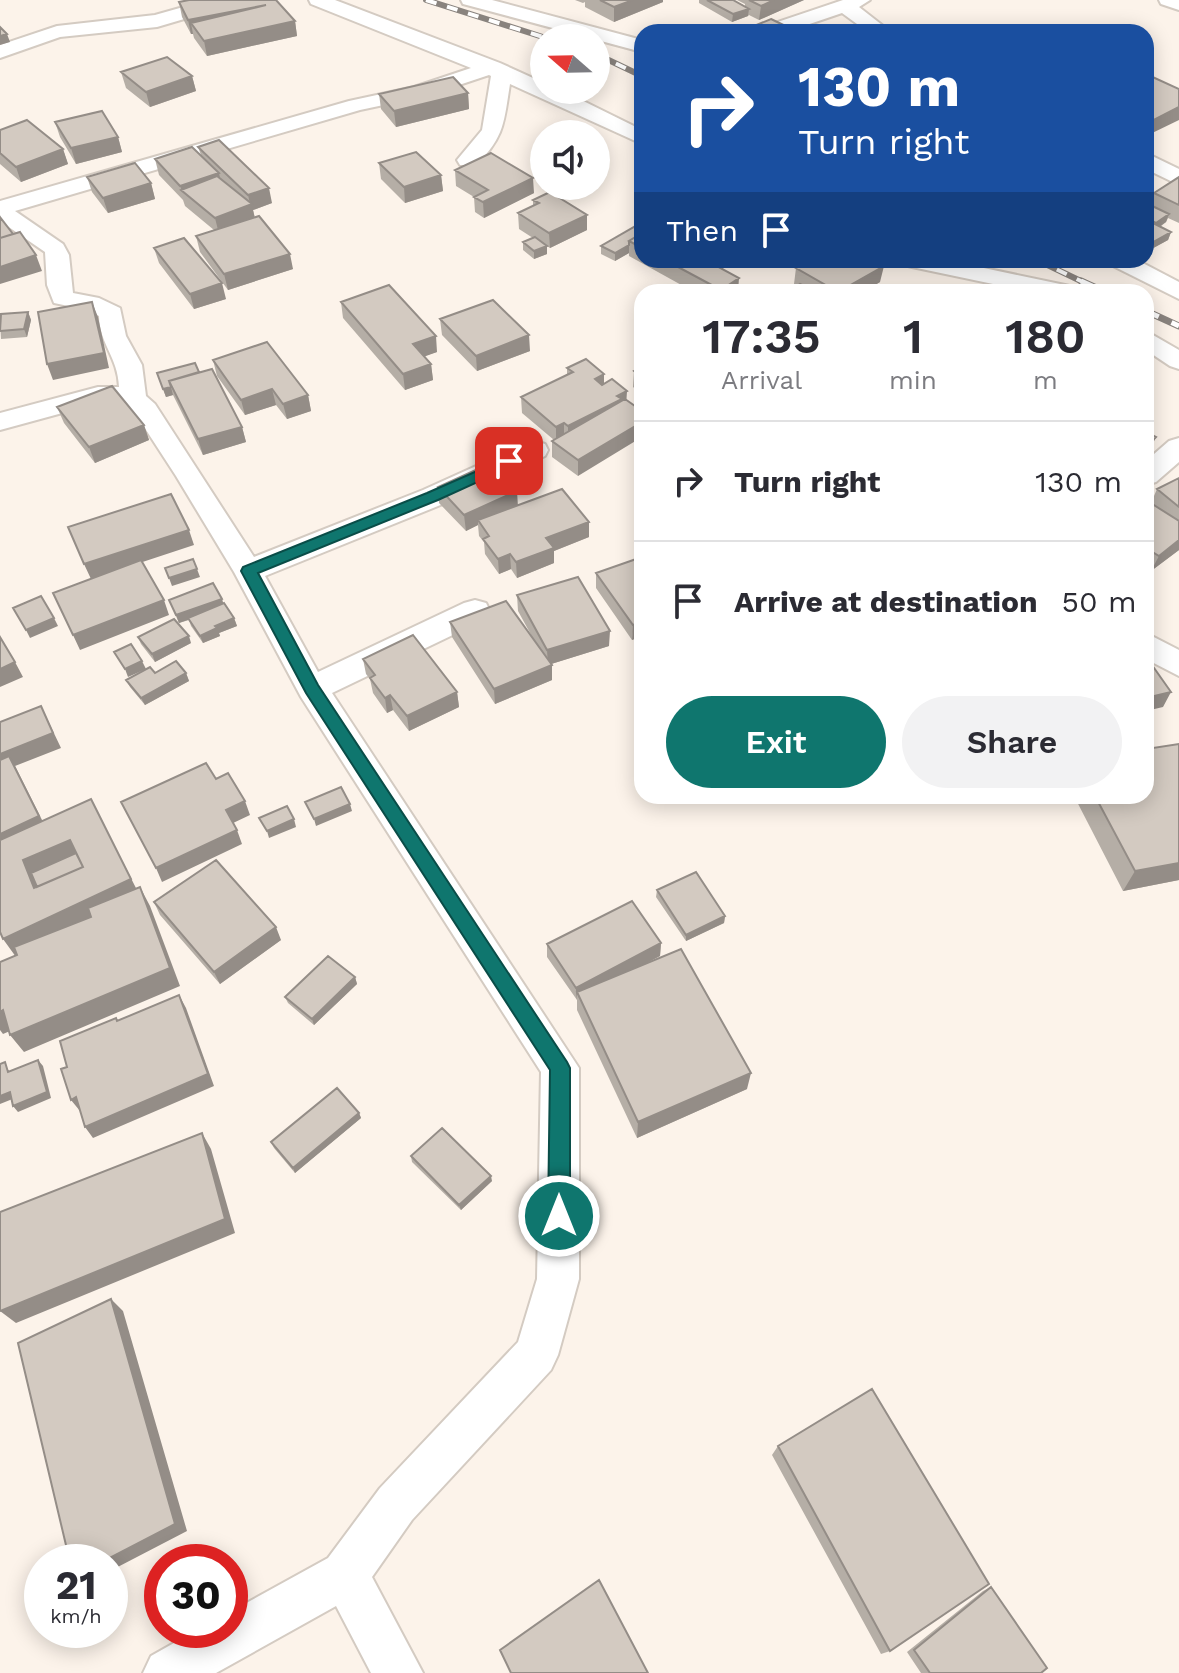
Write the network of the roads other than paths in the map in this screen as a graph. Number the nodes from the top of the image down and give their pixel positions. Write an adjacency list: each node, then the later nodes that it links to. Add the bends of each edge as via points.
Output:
1 (228, 0): 11 (street, via 157,21 57,32)
2 (318, 0): 12 (street)
3 (470, 0): 7 (street)
4 (1168, 0): 6 (street)
5 (854, 3): 8 (street); 9 (street)
6 (1179, 4)
7 (519, 6): 10 (street)
8 (791, 24)
9 (874, 24)
10 (634, 44)
11 (0, 52)
12 (498, 70): 13 (street); 16 (street, via 498,119 484,147); 19 (street, via 356,105)
13 (530, 84)
14 (573, 104): 15 (street)
15 (634, 134)
16 (468, 160)
17 (1154, 164): 18 (street)
18 (1179, 178)
19 (0, 210): 26 (street, via 55,249 56,283 63,298 111,313 110,335 127,357)
20 (950, 268): 22 (street)
21 (1134, 268): 23 (street)
22 (1027, 284)
23 (1179, 292)
24 (1154, 344): 25 (street)
25 (1179, 361)
26 (133, 399): 27 (street, via 98,395); 31 (street, via 188,472)
27 (0, 422)
28 (1179, 447): 30 (street)
29 (535, 450): 31 (street)
30 (1154, 469)
31 (248, 571): 35 (street)
32 (475, 611): 35 (street)
33 (1154, 649): 34 (street)
34 (1179, 665)
35 (312, 689): 36 (street, via 560,1068 558,1279 536,1355 396,1504)
36 (345, 1575): 37 (street); 38 (street)
37 (168, 1673)
38 (398, 1673)

